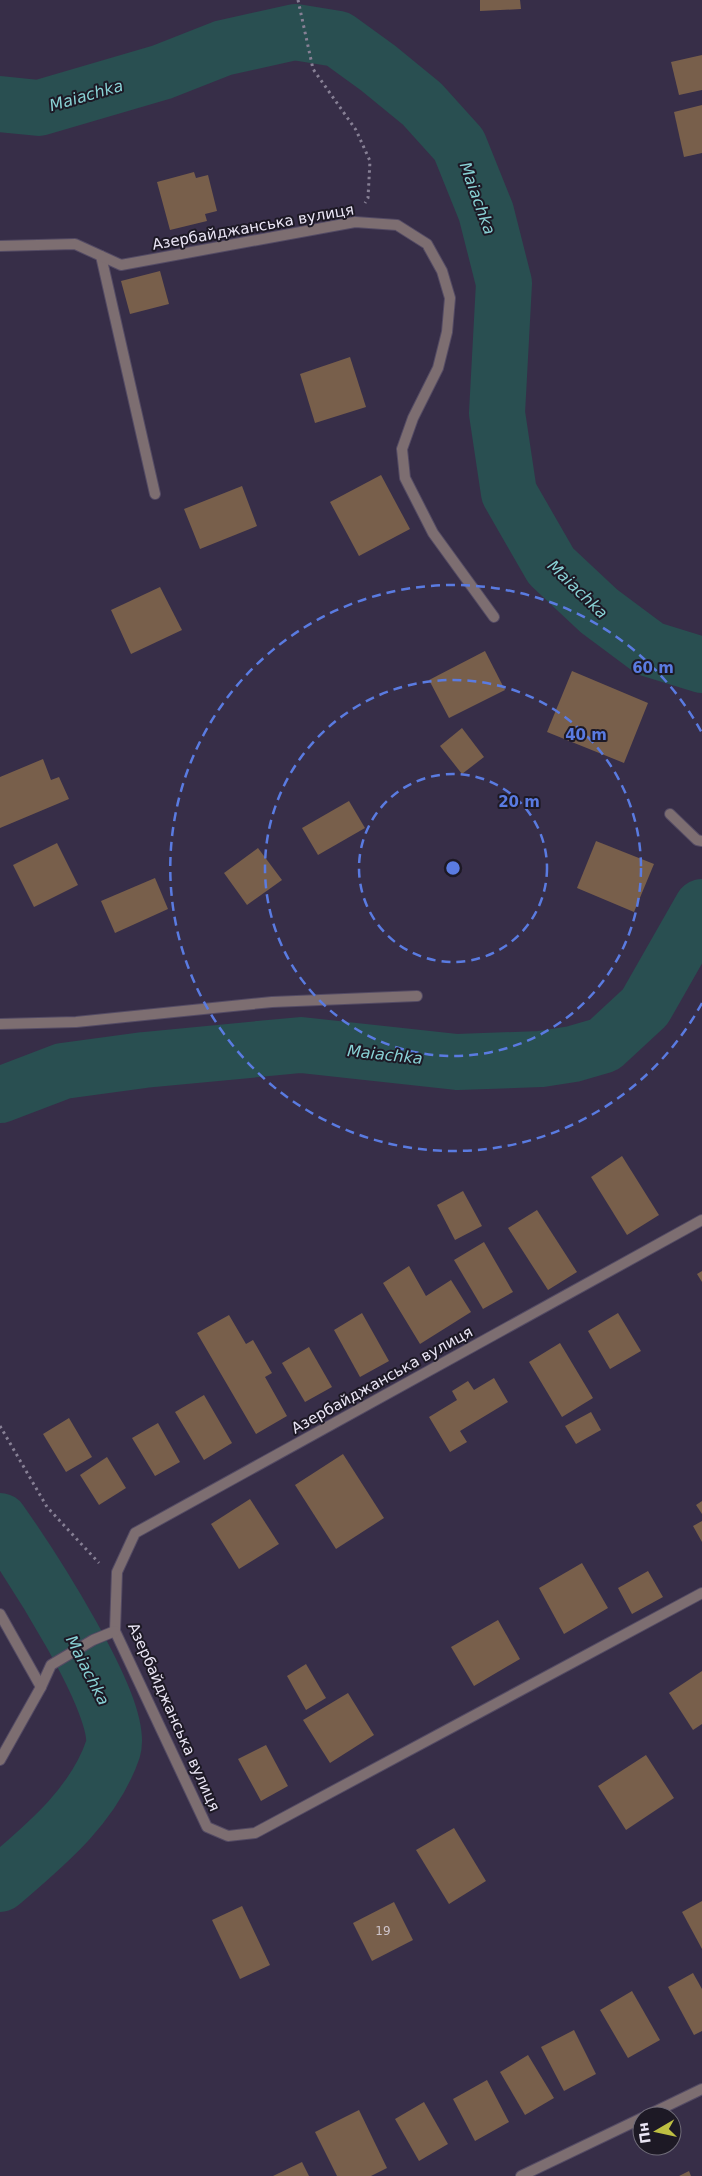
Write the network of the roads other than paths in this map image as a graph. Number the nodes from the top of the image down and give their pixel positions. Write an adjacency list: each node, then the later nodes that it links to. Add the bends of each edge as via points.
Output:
1 (0, 246): 2 (street, Азербайджанська вулиця, via 75,244)
2 (101, 256): 3 (street); 4 (street, Азербайджанська вулиця, via 121,266 355,222 397,224 427,244 442,271 450,298 447,332 438,368 413,418 402,449 405,478 433,533)
3 (155, 494)
4 (494, 617)
5 (670, 814): 6 (street)
6 (700, 840)
7 (417, 996): 8 (street, via 272,1002 76,1022)
8 (0, 1024)
9 (702, 1220): 12 (street, Азербайджанська вулиця, via 135,1533 118,1572)
10 (702, 1593): 12 (street, Азербайджанська вулиця, via 255,1833 228,1836 207,1826)
11 (0, 1614): 13 (street)
12 (115, 1630): 13 (street, via 51,1665)
13 (41, 1687): 14 (street)
14 (0, 1760)
15 (702, 2089): 16 (street)
16 (667, 2106)
17 (632, 2123): 18 (street)
18 (521, 2176)

